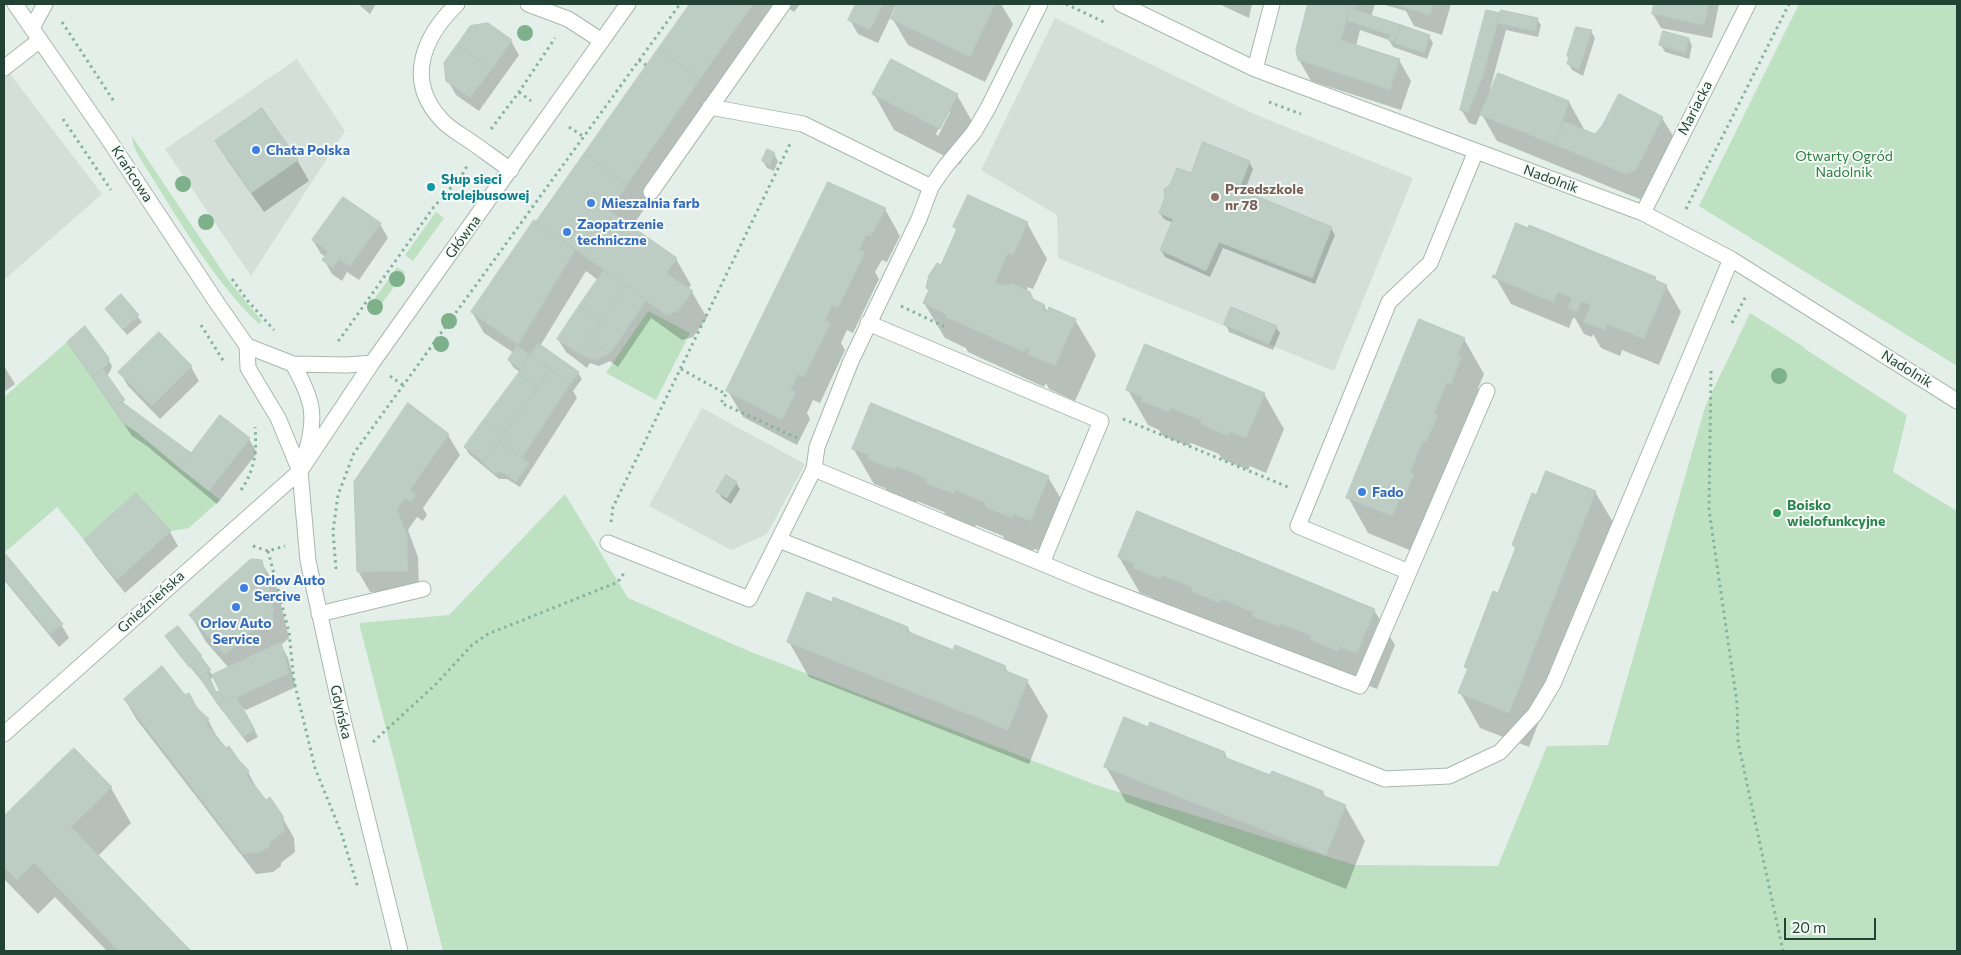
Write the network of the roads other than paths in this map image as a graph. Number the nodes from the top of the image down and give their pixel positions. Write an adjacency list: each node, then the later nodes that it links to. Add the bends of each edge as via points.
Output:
1 (15, 4): 11 (street, Krańcowa)
2 (44, 4): 11 (street)
3 (457, 4): 17 (street, via 445,15 423,52 424,88 439,118)
4 (528, 4): 12 (street, via 568,19)
5 (628, 4): 12 (street, Główna)
6 (783, 4): 15 (street)
7 (1040, 4): 18 (street, via 974,132)
8 (1121, 4): 14 (street, Nadolnik)
9 (1272, 4): 14 (street)
10 (1748, 4): 20 (street, Mariacka)
11 (36, 34): 13 (street); 23 (street, Krańcowa)
12 (602, 41): 17 (street, Główna)
13 (4, 68)
14 (1255, 69): 16 (street, Nadolnik)
15 (710, 107): 18 (street, via 800,123); 19 (street)
16 (1476, 151): 20 (street, Nadolnik); 33 (street, via 1430,264 1389,302 1298,526)
17 (511, 170): 24 (street, Główna)
18 (931, 187): 22 (street, via 919,219)
19 (651, 192)
20 (1643, 213): 21 (street, Nadolnik)
21 (1731, 259): 27 (street, Nadolnik); 30 (street, via 1553,684 1535,714 1500,752 1448,776 1386,779)
22 (868, 322): 28 (street, via 817,447); 32 (street, via 1101,421)
23 (247, 346): 25 (street); 29 (street, Krańcowa, via 248,368 278,418)
24 (372, 363): 25 (street); 29 (street, Główna)
25 (292, 364): 29 (street, via 304,385 312,412 309,442)
26 (1487, 391): 33 (street)
27 (1957, 401)
28 (814, 469): 30 (street); 32 (street)
29 (300, 471): 35 (street, Gdyńska, via 304,539); 36 (street, Gnieźnieńska)
30 (779, 540): 31 (street, via 749,599)
31 (608, 543)
32 (1042, 563): 33 (street, via 1360,686)
33 (1409, 572)
34 (423, 589): 35 (street)
35 (319, 614): 37 (street, Gdyńska)
36 (4, 734)
37 (400, 951)

